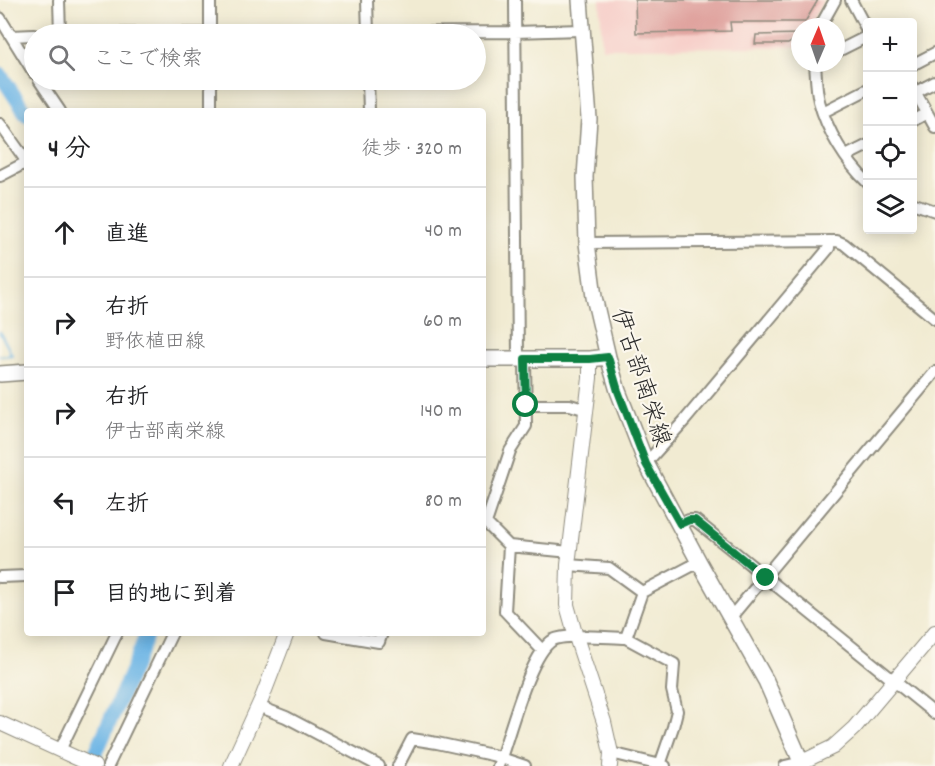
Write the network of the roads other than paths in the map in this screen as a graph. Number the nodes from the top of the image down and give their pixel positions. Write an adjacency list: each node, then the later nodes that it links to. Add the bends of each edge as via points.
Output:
1 (59, 0): 10 (street)
2 (210, 0): 11 (street)
3 (368, 0): 12 (street)
4 (515, 0): 16 (street)
5 (580, 0): 14 (main road, 伊古部南栄線)
6 (835, 0): 9 (street)
7 (852, 0): 13 (street)
8 (0, 18): 18 (street)
9 (825, 18)
10 (60, 24)
11 (210, 24)
12 (368, 24)
13 (863, 25)
14 (581, 30): 16 (street); 49 (main road, 伊古部南栄線, via 589,119 585,177)
15 (486, 32): 16 (street)
16 (515, 32): 53 (street)
17 (24, 35): 18 (street)
18 (11, 36): 22 (street)
19 (863, 36): 20 (street)
20 (845, 47)
21 (935, 53): 23 (street)
22 (24, 57)
23 (917, 62)
24 (816, 72): 35 (street)
25 (935, 82): 26 (street)
26 (917, 88)
27 (46, 90): 32 (street)
28 (211, 90): 33 (street)
29 (368, 90): 34 (street)
30 (863, 91): 35 (street)
31 (917, 95): 36 (street)
32 (58, 108)
33 (211, 108)
34 (369, 108)
35 (823, 112): 41 (street)
36 (927, 113): 37 (street); 39 (street)
37 (917, 118)
38 (0, 123): 42 (street)
39 (935, 127)
40 (863, 146): 41 (street)
41 (846, 156): 45 (street)
42 (24, 158)
43 (24, 164): 44 (street)
44 (0, 176)
45 (864, 180)
46 (917, 205): 47 (street)
47 (935, 211)
48 (829, 241): 49 (street); 50 (street, via 844,244); 60 (street, via 829,248)
49 (587, 243): 51 (main road, 伊古部南栄線)
50 (935, 320)
51 (608, 357): 54 (main road); 60 (main road, 伊古部南栄線)
52 (486, 359): 53 (main road)
53 (521, 359): 54 (main road); 58 (street)
54 (590, 359): 59 (street)
55 (24, 372): 57 (main road)
56 (935, 372): 68 (street)
57 (0, 374)
58 (526, 405): 59 (street, via 570,405); 61 (street, via 526,426 510,451)
59 (587, 410): 65 (street)
60 (646, 464): 63 (main road, 伊古部南栄線)
61 (486, 517)
62 (486, 524): 64 (street)
63 (680, 524): 66 (main road, 伊古部南栄線); 68 (street, via 695,520)
64 (509, 546): 65 (street); 80 (street, via 505,611)
65 (569, 559): 70 (street, via 609,568); 78 (street, via 567,605)
66 (699, 562): 70 (street); 71 (main road, 伊古部南栄線)
67 (24, 576): 69 (street)
68 (764, 576): 71 (street); 81 (street)
69 (0, 577)
70 (642, 592): 79 (street)
71 (731, 617): 88 (main road, 伊古部南栄線, via 766,681)
72 (935, 632): 81 (street)
73 (116, 636): 85 (street)
74 (171, 636): 91 (street)
75 (286, 636): 82 (street)
76 (344, 636): 77 (street, via 379,642)
77 (381, 636)
78 (576, 637): 79 (street); 80 (street, via 554,640); 86 (street, via 604,722)
79 (626, 638): 89 (street, via 674,664 672,690 677,711)
80 (542, 650): 87 (street, via 518,705)
81 (894, 680): 83 (street); 88 (street, via 854,728 833,747)
82 (258, 706): 92 (street); 93 (street)
83 (935, 714)
84 (0, 723): 85 (street)
85 (60, 750): 90 (street)
86 (610, 759): 89 (street)
87 (500, 763): 94 (street, via 492,755 412,739); 95 (street)
88 (802, 764): 97 (street)
89 (660, 765): 96 (street)
90 (94, 766)
91 (108, 766)
92 (231, 766)
93 (380, 766)
94 (398, 766)
95 (525, 766)
96 (665, 766)
97 (785, 766)

